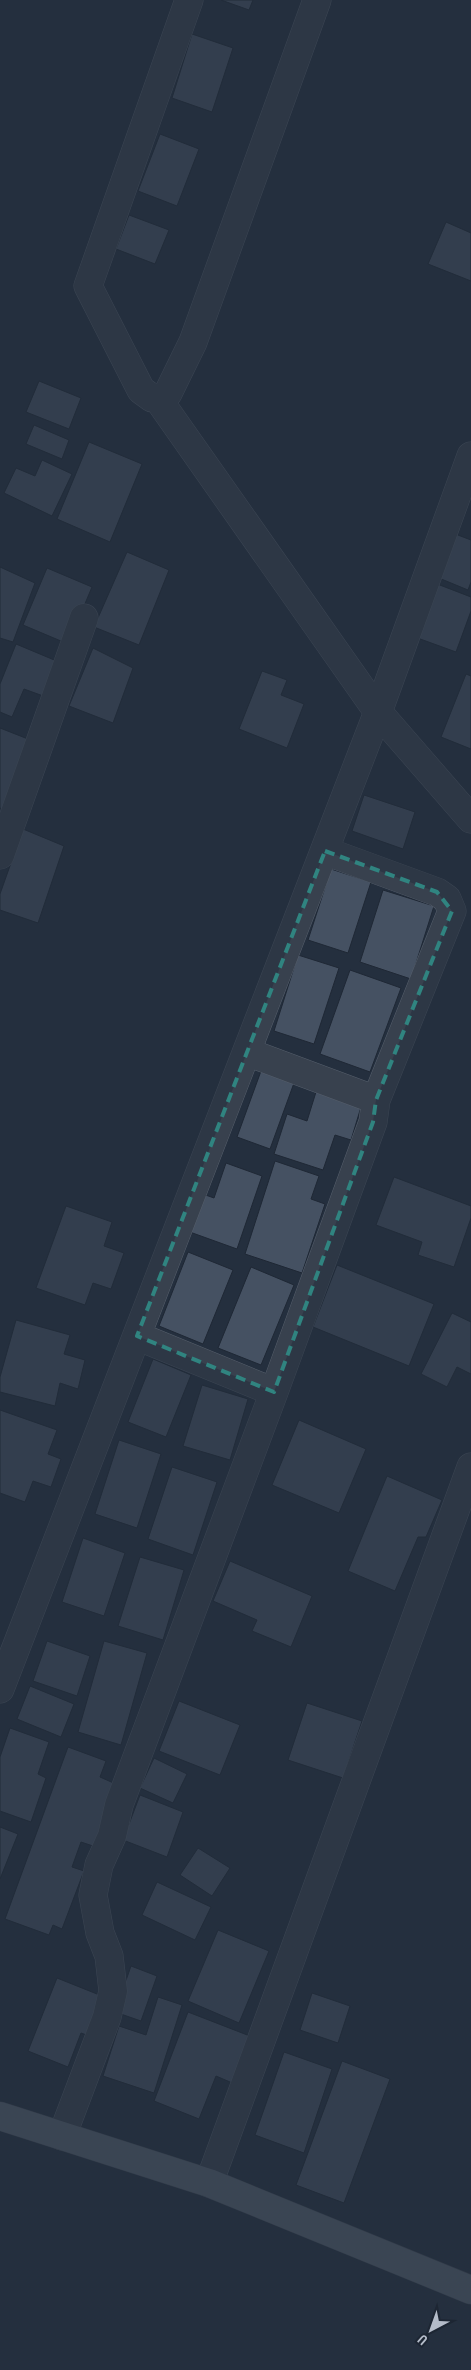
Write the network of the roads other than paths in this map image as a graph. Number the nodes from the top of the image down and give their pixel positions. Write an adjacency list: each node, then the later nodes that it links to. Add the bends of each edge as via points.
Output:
1 (189, 0): 3 (street, via 88,286 141,390)
2 (317, 0): 3 (street, via 193,342 168,393)
3 (158, 399): 6 (street)
4 (471, 456): 6 (street)
5 (84, 618): 9 (street)
6 (378, 712): 7 (street); 8 (street)
7 (471, 819)
8 (325, 850): 10 (street); 11 (street, via 437,892 447,900 452,911)
9 (0, 855)
10 (247, 1052): 11 (street); 12 (street)
11 (376, 1100): 13 (street, via 372,1122)
12 (137, 1336): 13 (street); 15 (street)
13 (274, 1392): 17 (street, via 99,1865 92,1895 100,1933 110,1956 113,1991 107,2017)
14 (471, 1467): 18 (street)
15 (0, 1689)
16 (0, 2116): 17 (main road)
17 (62, 2136): 18 (main road)
18 (209, 2182): 19 (main road)
19 (471, 2290)

